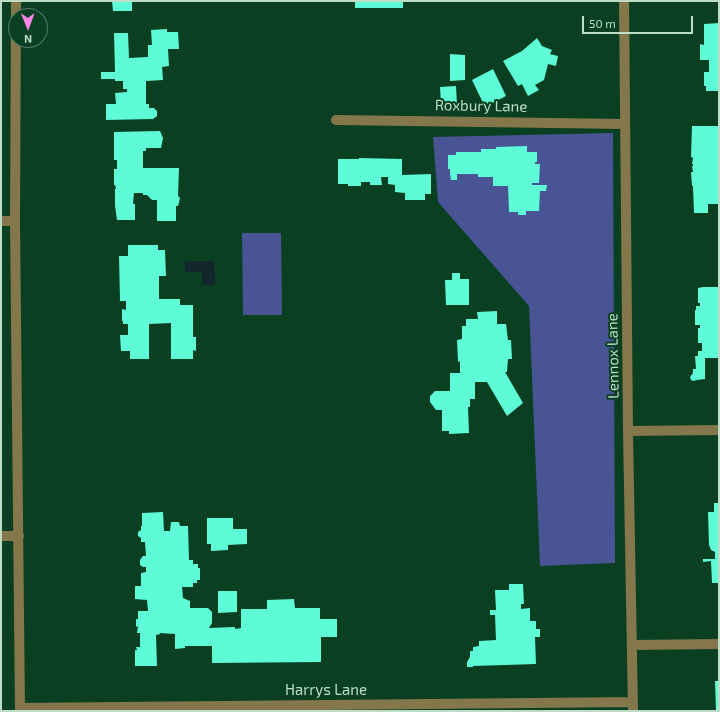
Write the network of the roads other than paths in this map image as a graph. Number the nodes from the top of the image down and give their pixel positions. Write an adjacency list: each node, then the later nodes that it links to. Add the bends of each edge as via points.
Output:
1 (16, 1): 6 (street)
2 (624, 1): 4 (street, Lennox Lane)
3 (336, 120): 4 (street, Roxbury Lane)
4 (625, 124): 8 (street, Lennox Lane)
5 (1, 221): 6 (street)
6 (16, 221): 10 (street)
7 (719, 430): 8 (street)
8 (628, 431): 12 (street, Lennox Lane)
9 (1, 536): 10 (street)
10 (19, 536): 14 (street)
11 (719, 644): 12 (street)
12 (632, 646): 13 (street, Lennox Lane)
13 (633, 707): 14 (street, Harrys Lane)
14 (20, 709)

